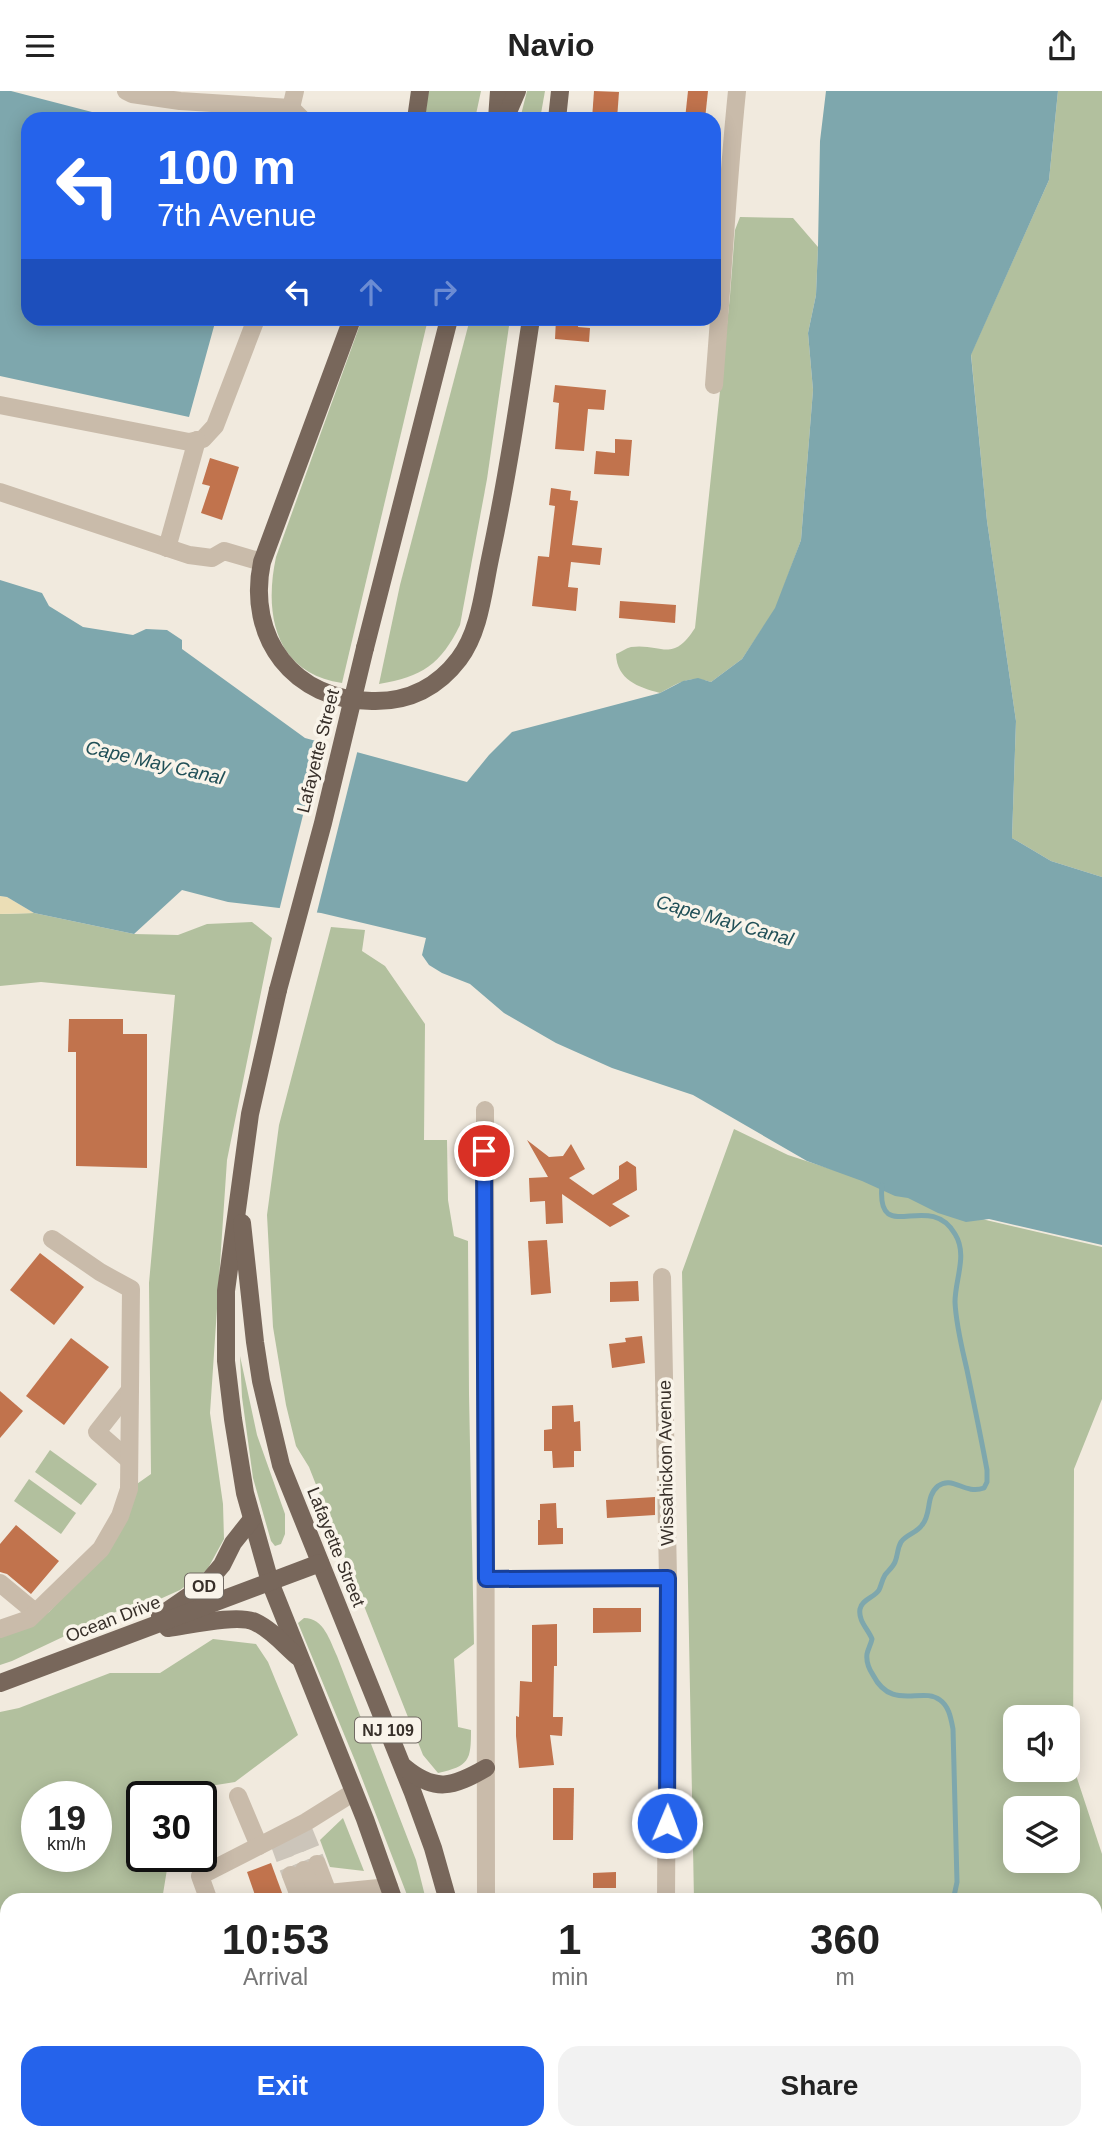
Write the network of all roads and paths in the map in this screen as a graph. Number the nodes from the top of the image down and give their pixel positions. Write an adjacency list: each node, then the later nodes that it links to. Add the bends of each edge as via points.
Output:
1 (126, 91): 7 (street)
2 (420, 91): 9 (main road)
3 (499, 91): 10 (main road)
4 (517, 91): 11 (main road)
5 (560, 91): 12 (main road)
6 (737, 91): 13 (street)
7 (181, 96): 8 (street)
8 (296, 106)
9 (417, 112)
10 (498, 112)
11 (508, 112)
12 (558, 112)
13 (730, 162): 14 (street); 15 (street)
14 (721, 172)
15 (721, 287)
16 (253, 326): 23 (street, via 215,426)
17 (349, 326): 26 (main road)
18 (447, 326): 28 (main road, Lafayette Street / NJ 109, bridge, via 278,990 250,1114)
19 (530, 326): 26 (main road, via 505,491 478,615 466,647 447,673 412,696 394,701 352,700 310,685 293,673 269,639 258,599)
20 (718, 326): 21 (street)
21 (714, 385)
22 (0, 405): 23 (street)
23 (197, 440): 25 (street)
24 (0, 492): 25 (street)
25 (167, 548): 26 (street, via 212,558 224,551)
26 (262, 562)
27 (485, 1110): 36 (street)
28 (240, 1195): 33 (main road, Lafayette Street / NJ 109, via 226,1291 226,1361 237,1453); 34 (main road, Lafayette Street / NJ 109, via 254,1342 269,1420 281,1465)
29 (52, 1239): 31 (street, via 131,1289)
30 (662, 1277): 35 (street, Wissahickon Avenue)
31 (130, 1390): 32 (street); 32 (street, via 97,1432)
32 (129, 1460): 39 (street, via 129,1489 101,1549)
33 (252, 1519): 37 (main road, Lafayette Street / NJ 109); 41 (main road, OD, via 205,1585)
34 (320, 1563): 37 (main road, Ocean Drive); 44 (main road, Lafayette Street / NJ 109)
35 (668, 1578): 36 (street); 55 (street, Wissahickon Avenue)
36 (486, 1579): 45 (street)
37 (270, 1582): 41 (main road, Ocean Drive); 42 (main road, Lafayette Street / NJ 109)
38 (0, 1583): 39 (street)
39 (35, 1612): 40 (street, via 29,1619)
40 (0, 1629)
41 (137, 1632): 42 (main road, via 243,1618 267,1630); 43 (main road, Ocean Drive)
42 (300, 1660): 46 (main road, Lafayette Street / NJ 109)
43 (0, 1683)
44 (403, 1766): 45 (main road, via 436,1786 463,1780); 53 (main road, Lafayette Street / NJ 109)
45 (486, 1768): 54 (street)
46 (354, 1792): 48 (street, via 290,1834); 52 (main road, Lafayette Street / NJ 109)
47 (238, 1796): 48 (street)
48 (259, 1846): 50 (street, via 200,1876)
49 (304, 1870): 51 (street)
50 (206, 1893)
51 (311, 1893)
52 (392, 1893)
53 (446, 1893)
54 (486, 1893)
55 (666, 1893)

